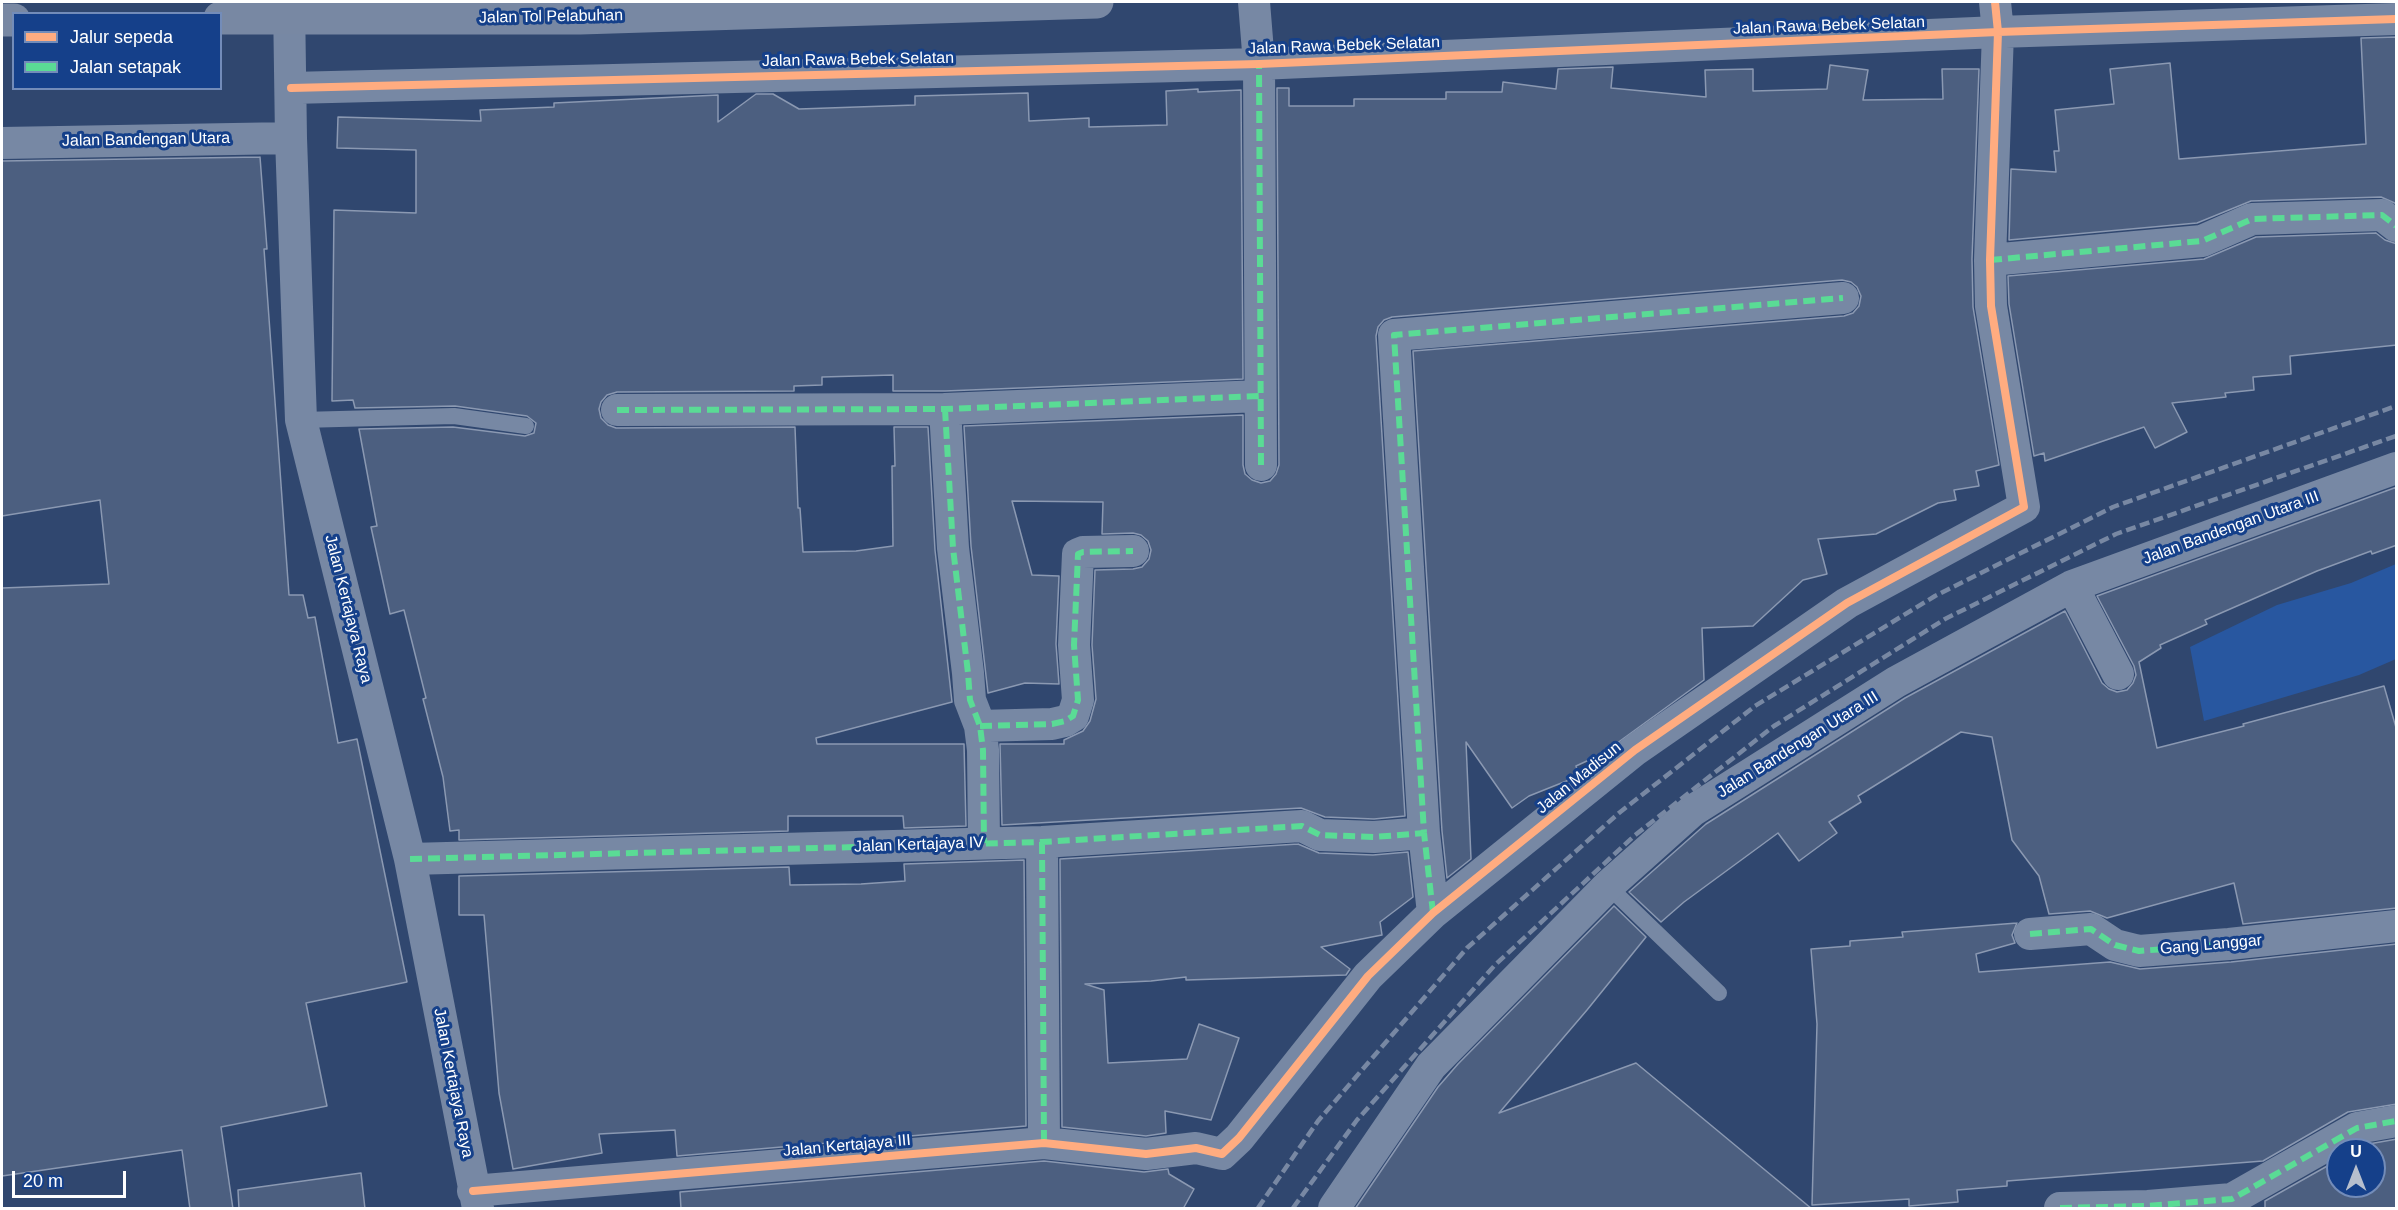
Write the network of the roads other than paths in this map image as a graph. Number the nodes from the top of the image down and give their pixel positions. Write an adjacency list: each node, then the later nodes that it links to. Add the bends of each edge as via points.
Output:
1 (289, 2): 9 (street, Jalan Kertajaya Raya)
2 (1097, 2): 5 (highway, Jalan Tol Pelabuhan, bridge, via 580,18)
3 (1254, 2): 8 (street)
4 (1995, 2): 7 (street)
5 (222, 18)
6 (2397, 20): 7 (street, Jalan Rawa Bebek Selatan)
7 (1998, 32): 8 (street, Jalan Rawa Bebek Selatan); 13 (street)
8 (1258, 64): 9 (street, Jalan Rawa Bebek Selatan); 15 (street)
9 (291, 87): 10 (street, Jalan Kertajaya Raya)
10 (291, 138): 11 (street, Jalan Bandengan Utara); 18 (street, Jalan Kertajaya Raya)
11 (2, 142)
12 (2397, 226): 13 (street, via 2382,215 2252,219 2202,241)
13 (1990, 260): 31 (street, Jalan Madisun, via 1991,306 2024,507 1847,603 1635,750)
14 (1843, 298): 26 (street, via 1394,335)
15 (1260, 396): 16 (street); 20 (street)
16 (945, 409): 17 (street); 25 (street, via 953,548 970,700)
17 (617, 410)
18 (301, 420): 19 (lane, via 454,416); 29 (street, Jalan Kertajaya Raya)
19 (526, 426)
20 (1261, 465)
21 (2397, 468): 23 (street, Jalan Bandengan Utara III)
22 (1133, 551): 25 (street, via 1078,554 1074,645 1078,700 1072,716 1052,724)
23 (2072, 586): 24 (street); 30 (street, Jalan Bandengan Utara III, via 1896,682 1692,811)
24 (2118, 674)
25 (980, 726): 28 (street)
26 (1424, 833): 27 (street, Jalan Kertajaya IV, via 1374,837 1320,835 1302,826); 31 (street)
27 (1042, 842): 28 (street, Jalan Kertajaya IV); 36 (street)
28 (984, 843): 29 (street, Jalan Kertajaya IV)
29 (410, 859): 38 (street, Jalan Kertajaya Raya)
30 (1608, 886): 34 (lane); 40 (street, Jalan Bandengan Utara III, via 1431,1066)
31 (1432, 913): 37 (street, Jalan Madisun, via 1368,976)
32 (2397, 926): 33 (street, Gang Langgar, via 2139,951 2115,945 2091,929)
33 (2030, 934)
34 (1719, 993)
35 (2397, 1121): 39 (street, via 2357,1128 2232,1199)
36 (1044, 1143): 37 (street, Jalan Kertajaya III, via 1146,1154 1196,1148); 38 (street, Jalan Kertajaya III)
37 (1222, 1154)
38 (476, 1200)
39 (2078, 1208)
40 (1334, 1209)

